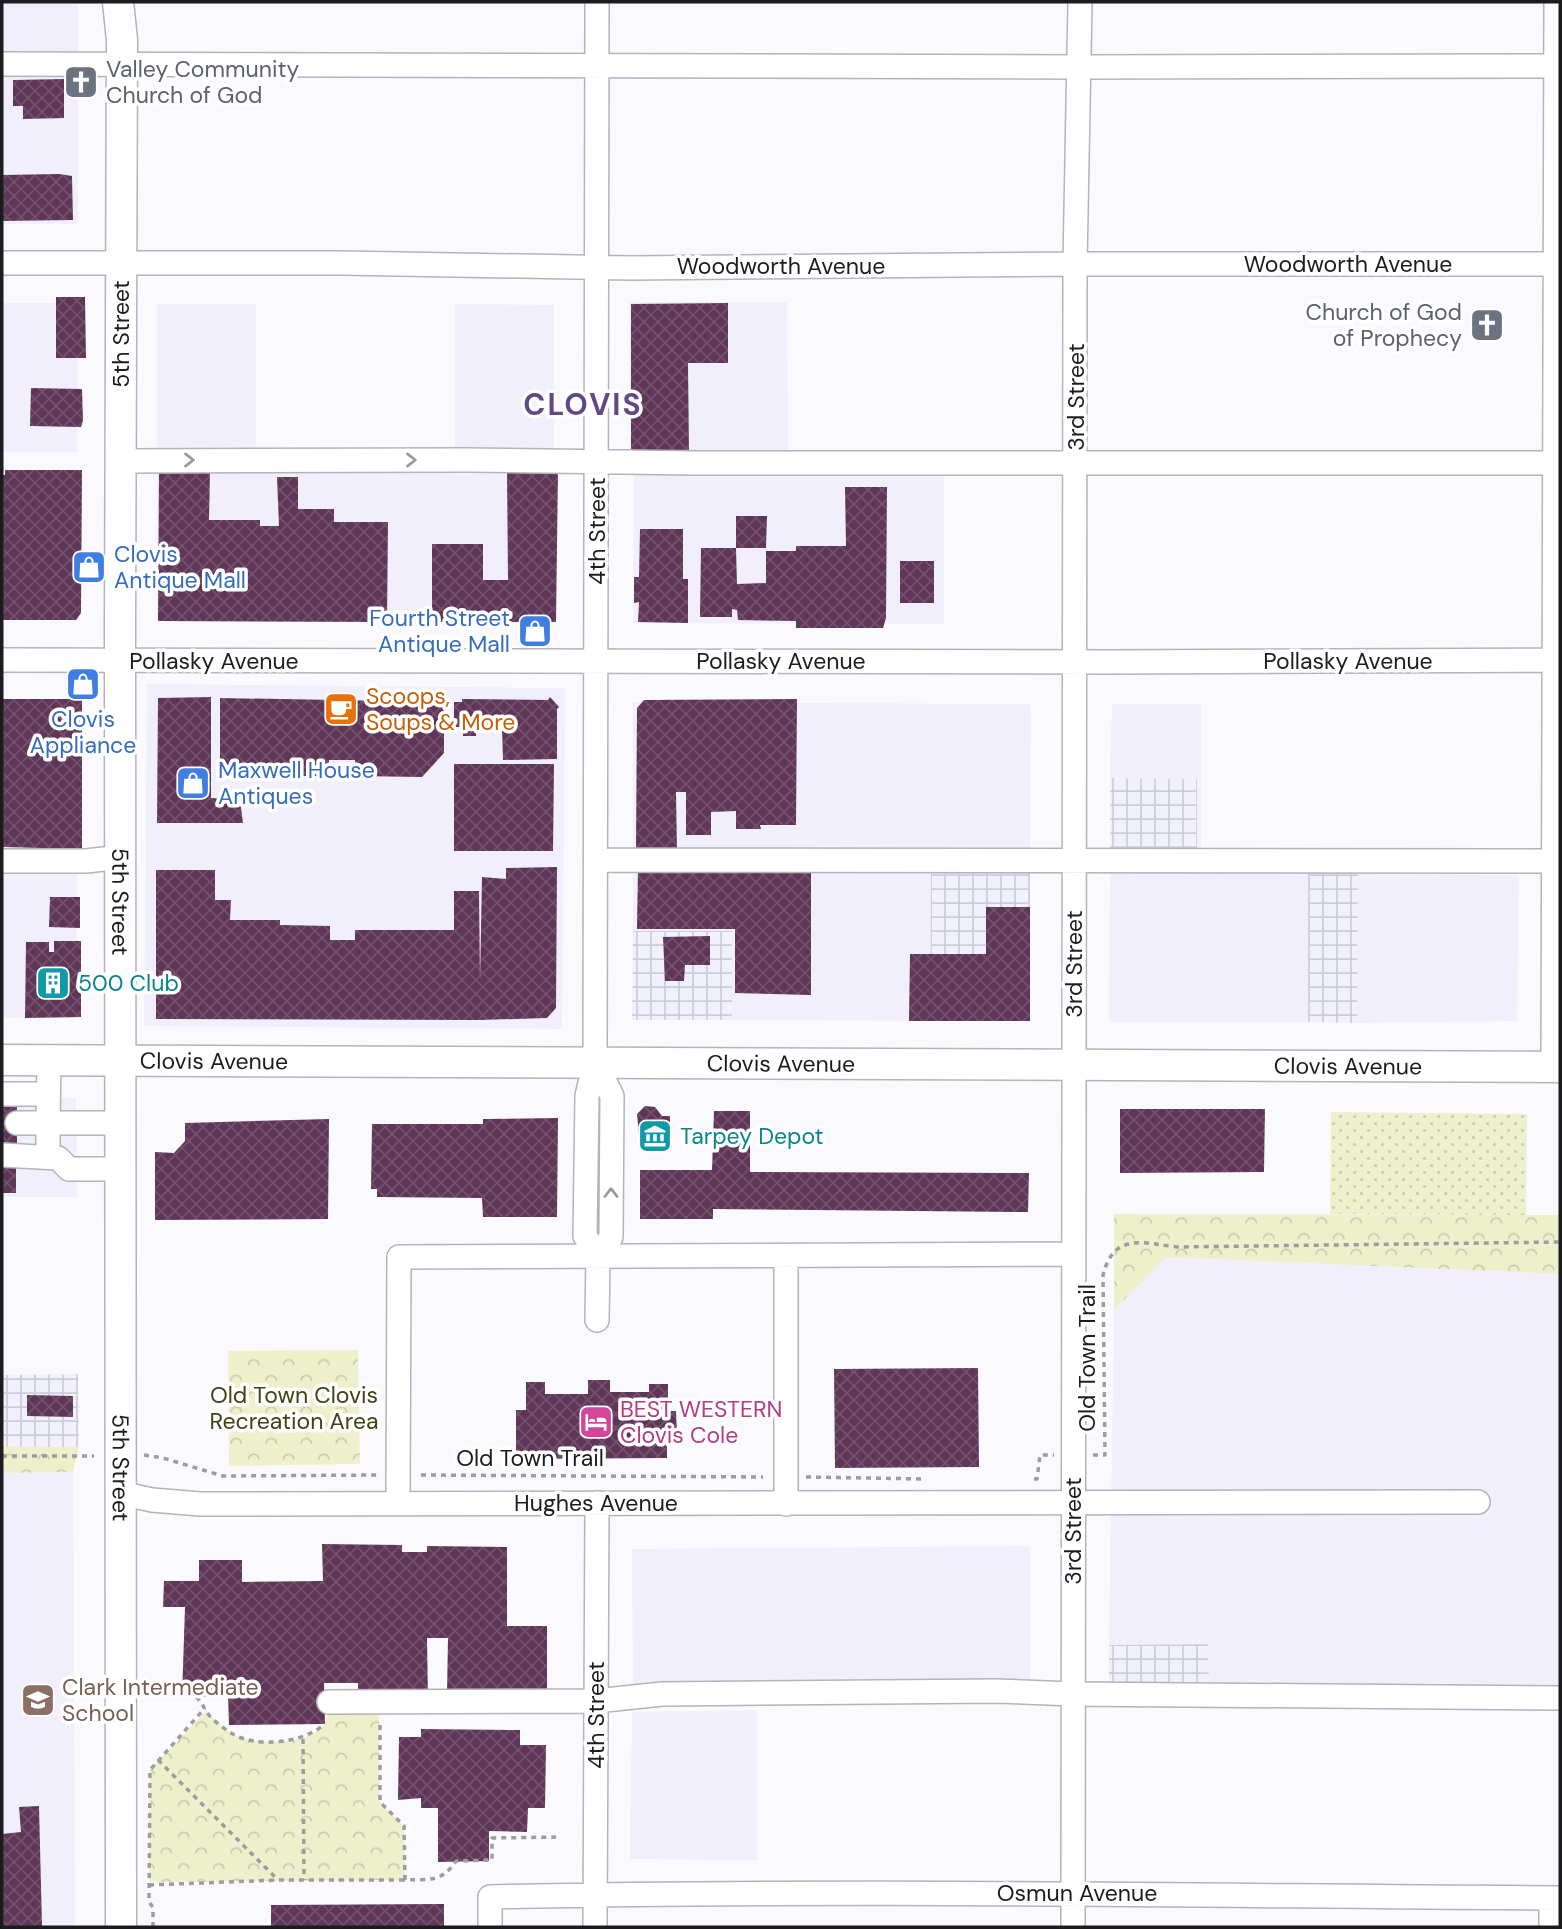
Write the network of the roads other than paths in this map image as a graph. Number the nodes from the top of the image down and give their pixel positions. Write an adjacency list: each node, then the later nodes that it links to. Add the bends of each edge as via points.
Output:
1 (118, 2): 6 (main road, 5th Street)
2 (597, 2): 7 (street, 4th Street)
3 (1080, 2): 9 (street, 3rd Street)
4 (1556, 2): 8 (street)
5 (2, 64): 6 (street)
6 (121, 64): 7 (street); 10 (main road, 5th Street)
7 (597, 64): 9 (street); 14 (street, 4th Street)
8 (1558, 65): 9 (street); 13 (street)
9 (1078, 67): 12 (street, 3rd Street)
10 (122, 262): 11 (street, Woodworth Avenue); 14 (street, Woodworth Avenue); 15 (main road, 5th Street)
11 (2, 263)
12 (1075, 264): 13 (street, Woodworth Avenue); 14 (street, Woodworth Avenue); 17 (street, 3rd Street)
13 (1558, 264): 18 (street)
14 (597, 267): 16 (street, 4th Street)
15 (121, 461): 16 (street, one-way to 16); 21 (main road, 5th Street)
16 (596, 461): 17 (street); 22 (street, 4th Street)
17 (1076, 463): 18 (street); 23 (street, 3rd Street)
18 (1557, 463): 20 (street)
19 (2, 660): 21 (street, Pollasky Avenue)
20 (1557, 660): 23 (street, Pollasky Avenue); 27 (street)
21 (120, 661): 22 (street, Pollasky Avenue); 24 (main road, 5th Street)
22 (597, 661): 23 (street, Pollasky Avenue); 25 (street, 4th Street)
23 (1076, 662): 28 (street, 3rd Street)
24 (121, 857): 26 (street, via 86,862); 31 (main road, 5th Street)
25 (596, 860): 28 (street); 32 (street, 4th Street)
26 (2, 861)
27 (1556, 861): 28 (street); 34 (street)
28 (1075, 862): 33 (street, 3rd Street)
29 (2, 1060): 30 (main road, Clovis Avenue)
30 (49, 1060): 31 (main road, Clovis Avenue); 36 (street)
31 (122, 1061): 32 (main road, Clovis Avenue); 39 (main road, 5th Street)
32 (595, 1061): 33 (main road, Clovis Avenue); 45 (street, via 612,1096 611,1237)
33 (1073, 1063): 34 (main road, Clovis Avenue); 43 (street, 3rd Street)
34 (1557, 1067)
35 (2, 1094): 36 (street)
36 (48, 1094): 38 (street)
37 (17, 1123): 38 (street)
38 (48, 1123): 39 (street); 41 (street)
39 (121, 1123): 42 (main road, 5th Street)
40 (2, 1155): 41 (street)
41 (48, 1157): 42 (street, via 58,1158 69,1169)
42 (121, 1169): 47 (main road, 5th Street)
43 (1073, 1254): 44 (street); 52 (street, 3rd Street)
44 (786, 1256): 45 (street); 51 (street)
45 (598, 1257): 46 (street); 49 (street, via 399,1257)
46 (597, 1320)
47 (120, 1493): 49 (street, Hughes Avenue, via 176,1503); 60 (main road, 5th Street)
48 (1478, 1502): 52 (street, Hughes Avenue)
49 (398, 1503): 50 (street, Hughes Avenue)
50 (597, 1503): 51 (street, Hughes Avenue); 55 (street, 4th Street)
51 (786, 1504): 52 (street, Hughes Avenue)
52 (1073, 1504): 53 (street, 3rd Street)
53 (1073, 1694): 54 (street); 55 (street, via 662,1694); 57 (street, 3rd Street)
54 (1560, 1698)
55 (596, 1701): 56 (street); 58 (street, 4th Street)
56 (329, 1702)
57 (1073, 1892): 58 (street, Osmun Avenue); 59 (street, Osmun Avenue); 63 (street, 3rd Street)
58 (594, 1894): 61 (street, Osmun Avenue, via 490,1897); 62 (street, 4th Street)
59 (1556, 1898): 64 (street)
60 (121, 1927)
61 (490, 1927)
62 (595, 1927)
63 (1073, 1927)
64 (1551, 1927)

